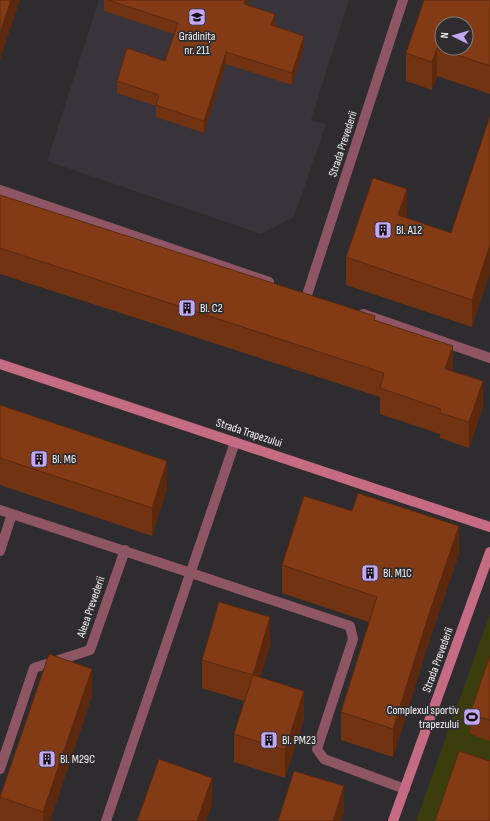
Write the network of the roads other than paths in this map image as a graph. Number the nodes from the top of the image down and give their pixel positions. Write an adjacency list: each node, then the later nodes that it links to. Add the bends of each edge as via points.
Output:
1 (403, 0): 4 (street, Strada Prevederii)
2 (0, 190): 3 (street)
3 (278, 285)
4 (307, 295)
5 (351, 310): 6 (street)
6 (490, 358)
7 (0, 364): 8 (street, Strada Trapezului)
8 (235, 442): 11 (street, Strada Trapezului); 15 (street)
9 (0, 510): 10 (street)
10 (12, 514): 12 (street); 13 (street)
11 (490, 527)
12 (125, 550): 15 (street); 16 (street, Aleea Prevederii, via 90,650 34,668)
13 (0, 551)
14 (490, 552): 17 (street, Strada Prevederii)
15 (191, 573): 17 (street, via 350,626 353,639 318,749 324,759); 18 (street)
16 (0, 769)
17 (405, 789): 19 (street, Strada Prevederii)
18 (106, 821)
19 (393, 821)

